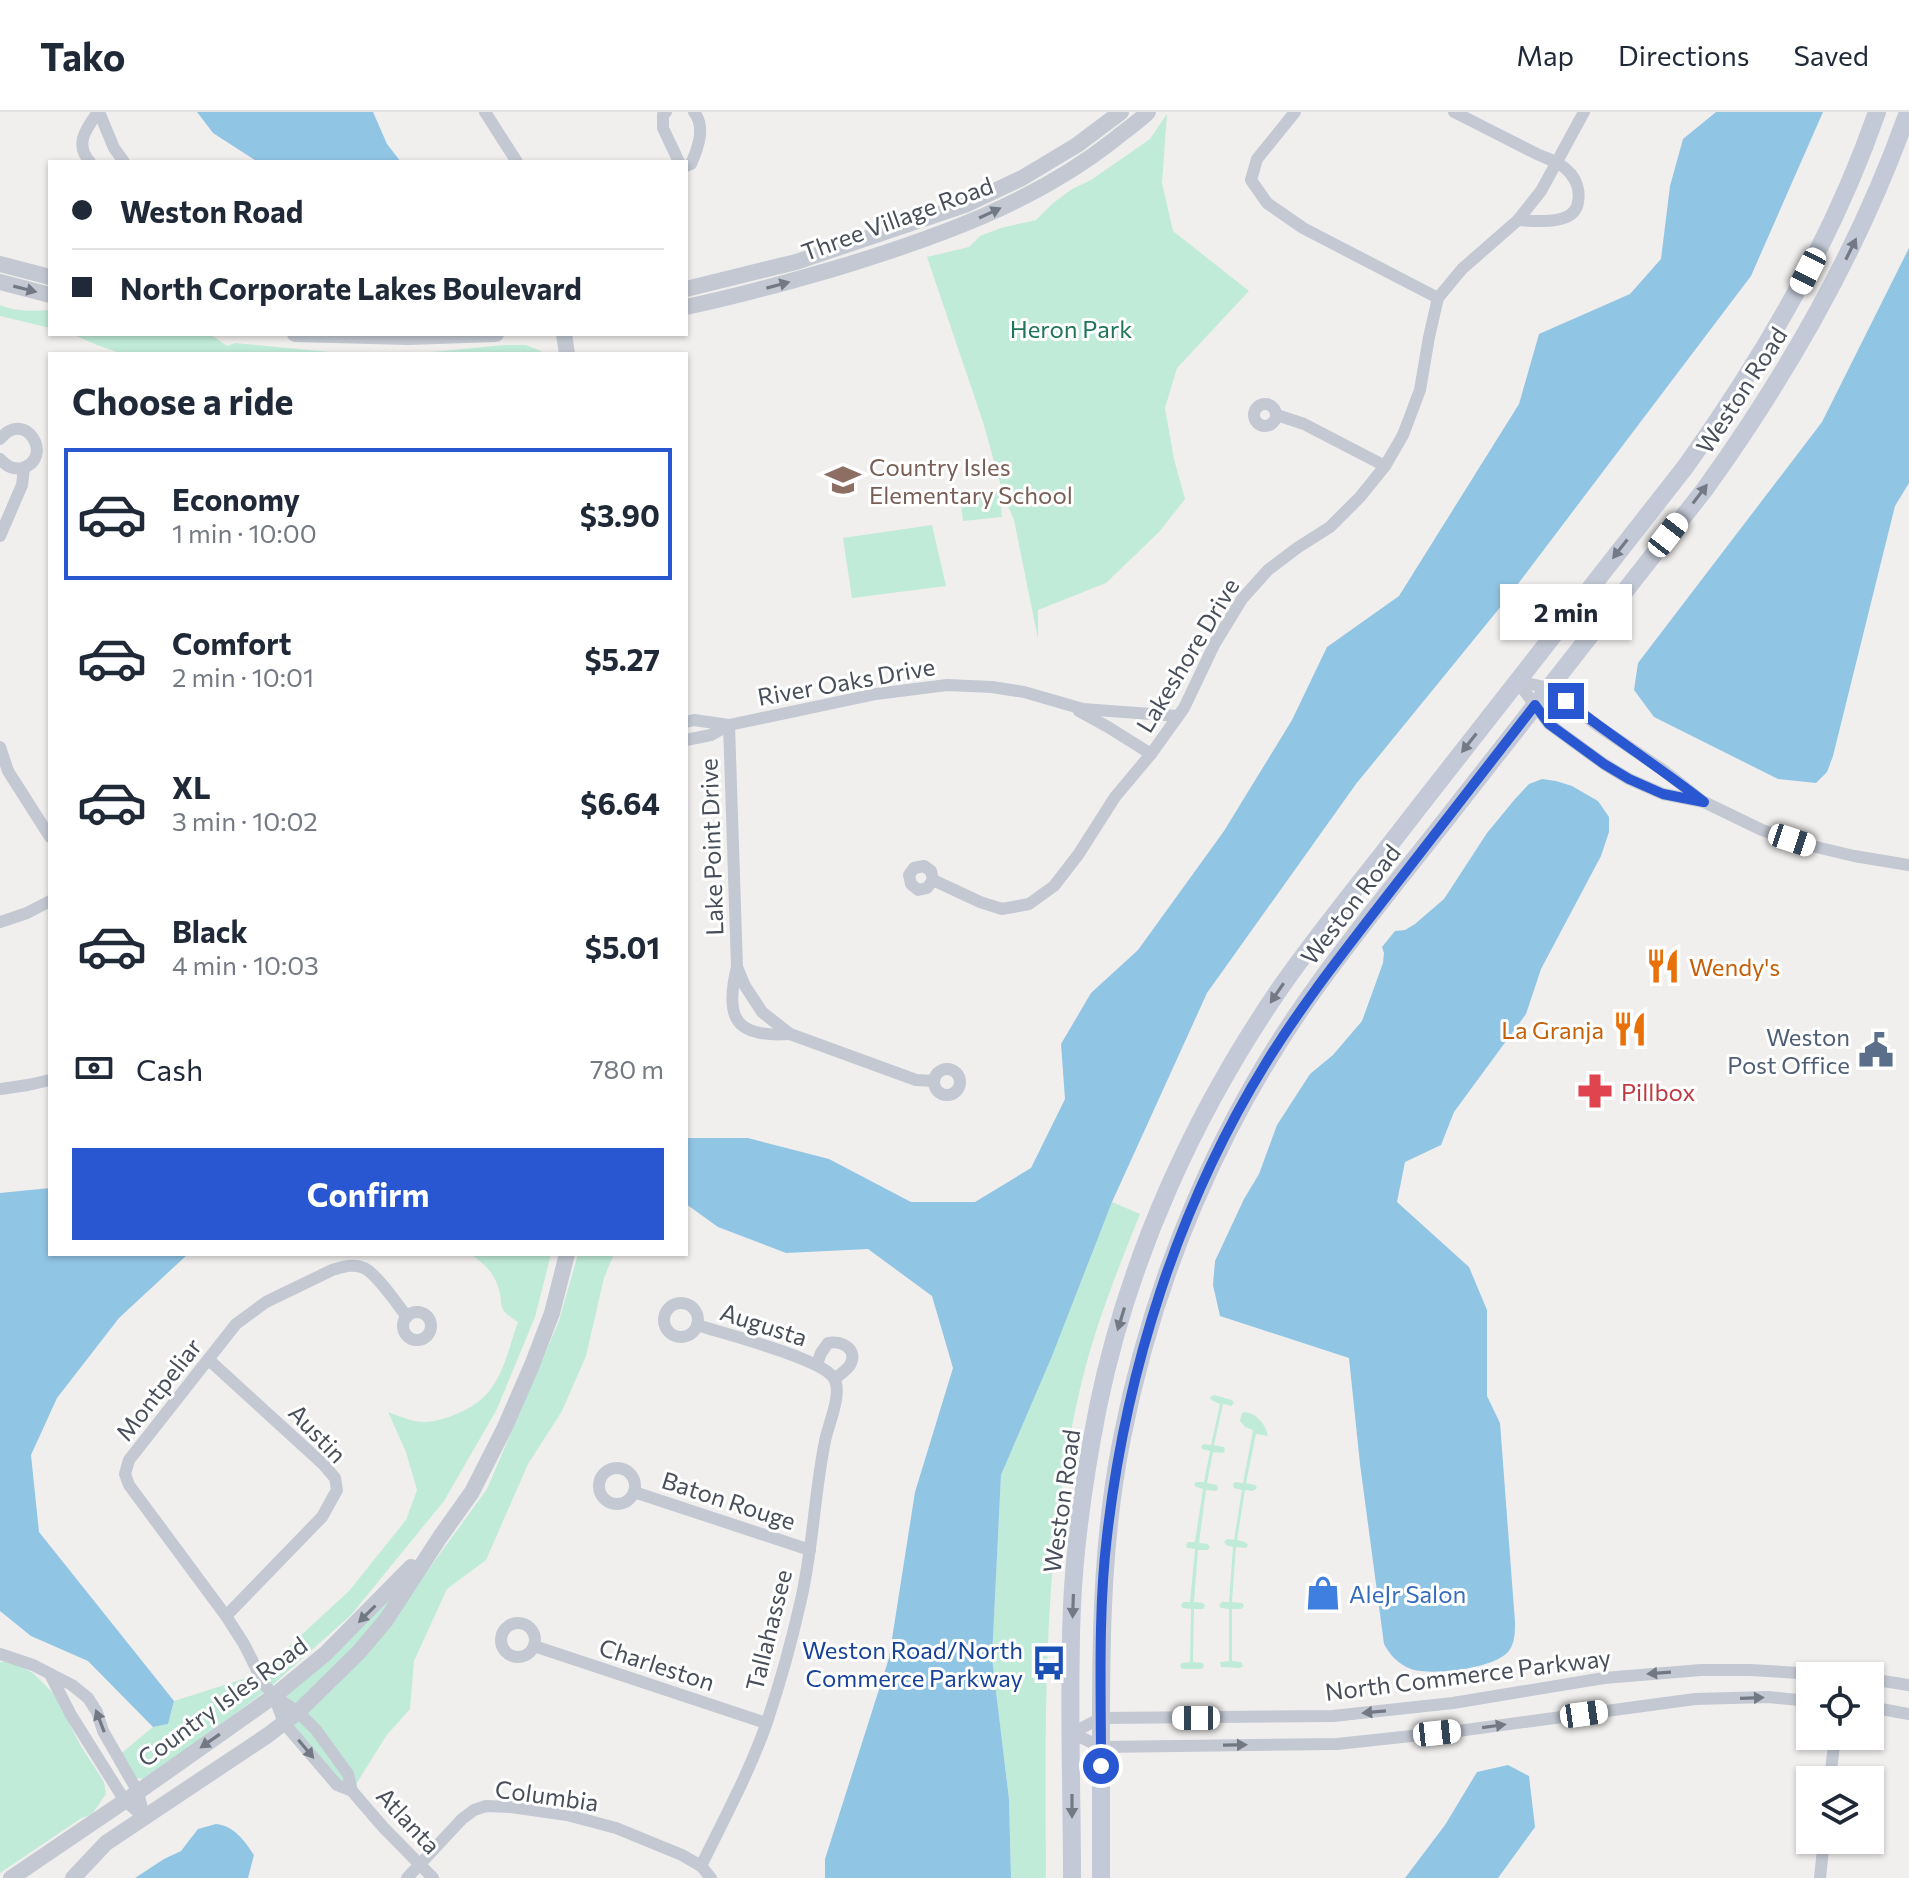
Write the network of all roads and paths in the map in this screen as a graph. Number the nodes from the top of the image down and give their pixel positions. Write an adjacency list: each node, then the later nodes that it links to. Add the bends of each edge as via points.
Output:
1 (98, 112): 12 (street, via 82,136); 13 (street)
2 (485, 112): 14 (street)
3 (666, 112): 15 (street, via 663,128)
4 (694, 112): 17 (street, via 700,136)
5 (1121, 112): 22 (street, Three Village Road, via 1022,178 965,205 796,262)
6 (1148, 112): 25 (street, Three Village Road, one-way to 6, via 828,270 973,221 1090,158)
7 (1295, 112): 24 (street, via 1257,159 1251,180 1267,203 1303,228)
8 (1454, 112): 16 (street)
9 (1584, 112): 16 (street, Lakeshore Drive)
10 (1877, 112): 34 (main road, Weston Road, one-way to 34, via 1817,253 1753,367 1686,466)
11 (1908, 112): 35 (main road, Weston Road, one-way to 11, via 1705,489 1775,386 1858,234)
12 (88, 160)
13 (123, 160)
14 (516, 160)
15 (678, 160)
16 (1558, 162): 18 (street, Lakeshore Drive); 18 (street, via 1578,188 1575,212 1544,221)
17 (688, 165)
18 (1518, 220): 24 (street, Lakeshore Drive, via 1462,269)
19 (0, 264): 20 (street)
20 (48, 276)
21 (0, 282): 23 (street, one-way to 23)
22 (688, 289)
23 (48, 294)
24 (1438, 298): 31 (street, Lakeshore Drive, via 1420,390)
25 (688, 307)
26 (370, 336): 27 (street)
27 (437, 336)
28 (1277, 415): 31 (street)
29 (0, 439): 32 (street, via 16,429 33,437 36,454)
30 (0, 459): 32 (street, via 10,468)
31 (1385, 466): 38 (street, Lakeshore Drive, via 1330,527 1268,570 1242,599)
32 (24, 468): 33 (street)
33 (0, 536)
34 (1517, 681): 35 (street); 37 (street); 79 (main road, Weston Road, one-way to 79, via 1284,983 1216,1093 1169,1189 1122,1315 1091,1445 1072,1605)
35 (1549, 688): 37 (main road, Weston Road); 44 (street)
36 (1065, 705): 38 (street, River Oaks Drive); 40 (street, River Oaks Drive, via 1024,692 947,685); 43 (street, River Oaks Drive)
37 (1535, 705): 44 (street, via 1549,724 1629,779 1663,794); 76 (main road, Weston Road, via 1316,987 1247,1095 1200,1191 1154,1311 1121,1442 1104,1564)
38 (1178, 716): 43 (street, Lakeshore Drive)
39 (688, 722): 40 (street, River Oaks Drive)
40 (729, 725): 41 (street, River Oaks Drive); 50 (street, Lake Point Drive)
41 (688, 740)
42 (0, 747): 45 (street, via 8,771)
43 (1151, 754): 47 (street, Lakeshore Drive, via 1054,886 1029,904 1002,909)
44 (1704, 802): 46 (street, via 1762,830 1812,846)
45 (48, 834)
46 (1909, 865)
47 (933, 880)
48 (48, 902): 49 (street)
49 (0, 922)
50 (737, 967): 51 (street, Lake Point Drive, via 762,1012); 51 (street, Lake Point Drive, via 731,1000 740,1024 761,1035)
51 (790, 1034): 53 (street, Lake Point Drive, via 916,1080)
52 (48, 1080): 54 (street)
53 (934, 1081)
54 (0, 1089)
55 (566, 1256): 62 (street, Country Isles Road, via 552,1313 505,1427 472,1492)
56 (407, 1317): 58 (street, Montpeliar, via 366,1269 341,1267 266,1302 236,1324)
57 (697, 1325): 59 (street, Augusta)
58 (209, 1360): 64 (street, Montpeliar, via 129,1460 125,1474); 64 (street, Austin, via 323,1464 337,1490 322,1517)
59 (817, 1364): 60 (street); 60 (street, Tallahassee, via 828,1343 847,1345 852,1361)
60 (835, 1379): 63 (street, Tallahassee, via 837,1396)
61 (634, 1492): 63 (street, Baton Rouge)
62 (440, 1537): 71 (street, Country Isles Road, one-way to 71, via 371,1610); 74 (street, Country Isles Road, via 386,1620)
63 (810, 1550): 78 (street, Tallahassee, via 801,1602)
64 (226, 1616): 71 (street, Montpeliar)
65 (534, 1646): 78 (street, Charleston)
66 (0, 1654): 68 (street)
67 (1796, 1673): 76 (street, North Commerce Parkway, one-way to 76, via 1701,1670 1604,1678 1333,1716)
68 (50, 1674): 82 (street, via 71,1715); 82 (street, one-way to 68, via 93,1704)
69 (1884, 1681): 70 (street)
70 (1909, 1685)
71 (274, 1696): 74 (street, Atlanta); 77 (street, Atlanta); 82 (street, Country Isles Road, one-way to 82)
72 (1796, 1700): 80 (street, one-way to 72, via 1337,1744 1695,1699)
73 (1884, 1710): 75 (street)
74 (298, 1712): 77 (street, Country Isles Road); 81 (street, Atlanta, via 341,1763)
75 (1909, 1714)
76 (1101, 1718): 79 (street, North Commerce Parkway); 80 (main road, Weston Road)
77 (284, 1723): 81 (street, Atlanta, one-way to 81, via 337,1785); 83 (street, Country Isles Road)
78 (766, 1723): 86 (street, Tallahassee)
79 (1072, 1733): 80 (street); 92 (main road, Weston Road, one-way to 92)
80 (1101, 1747): 93 (main road, Weston Road)
81 (352, 1791): 85 (street, Atlanta)
82 (132, 1796): 83 (street); 87 (street, Country Isles Road)
83 (144, 1817): 88 (street, Country Isles Road, via 106,1843)
84 (1823, 1854): 94 (street)
85 (420, 1866): 86 (street, Columbia, via 462,1819 486,1806 604,1825); 89 (street, Columbia); 90 (street, Atlanta)
86 (701, 1866): 91 (street)
87 (11, 1878)
88 (73, 1878)
89 (407, 1878)
90 (433, 1878)
91 (711, 1878)
92 (1072, 1878)
93 (1101, 1878)
94 (1820, 1878)

